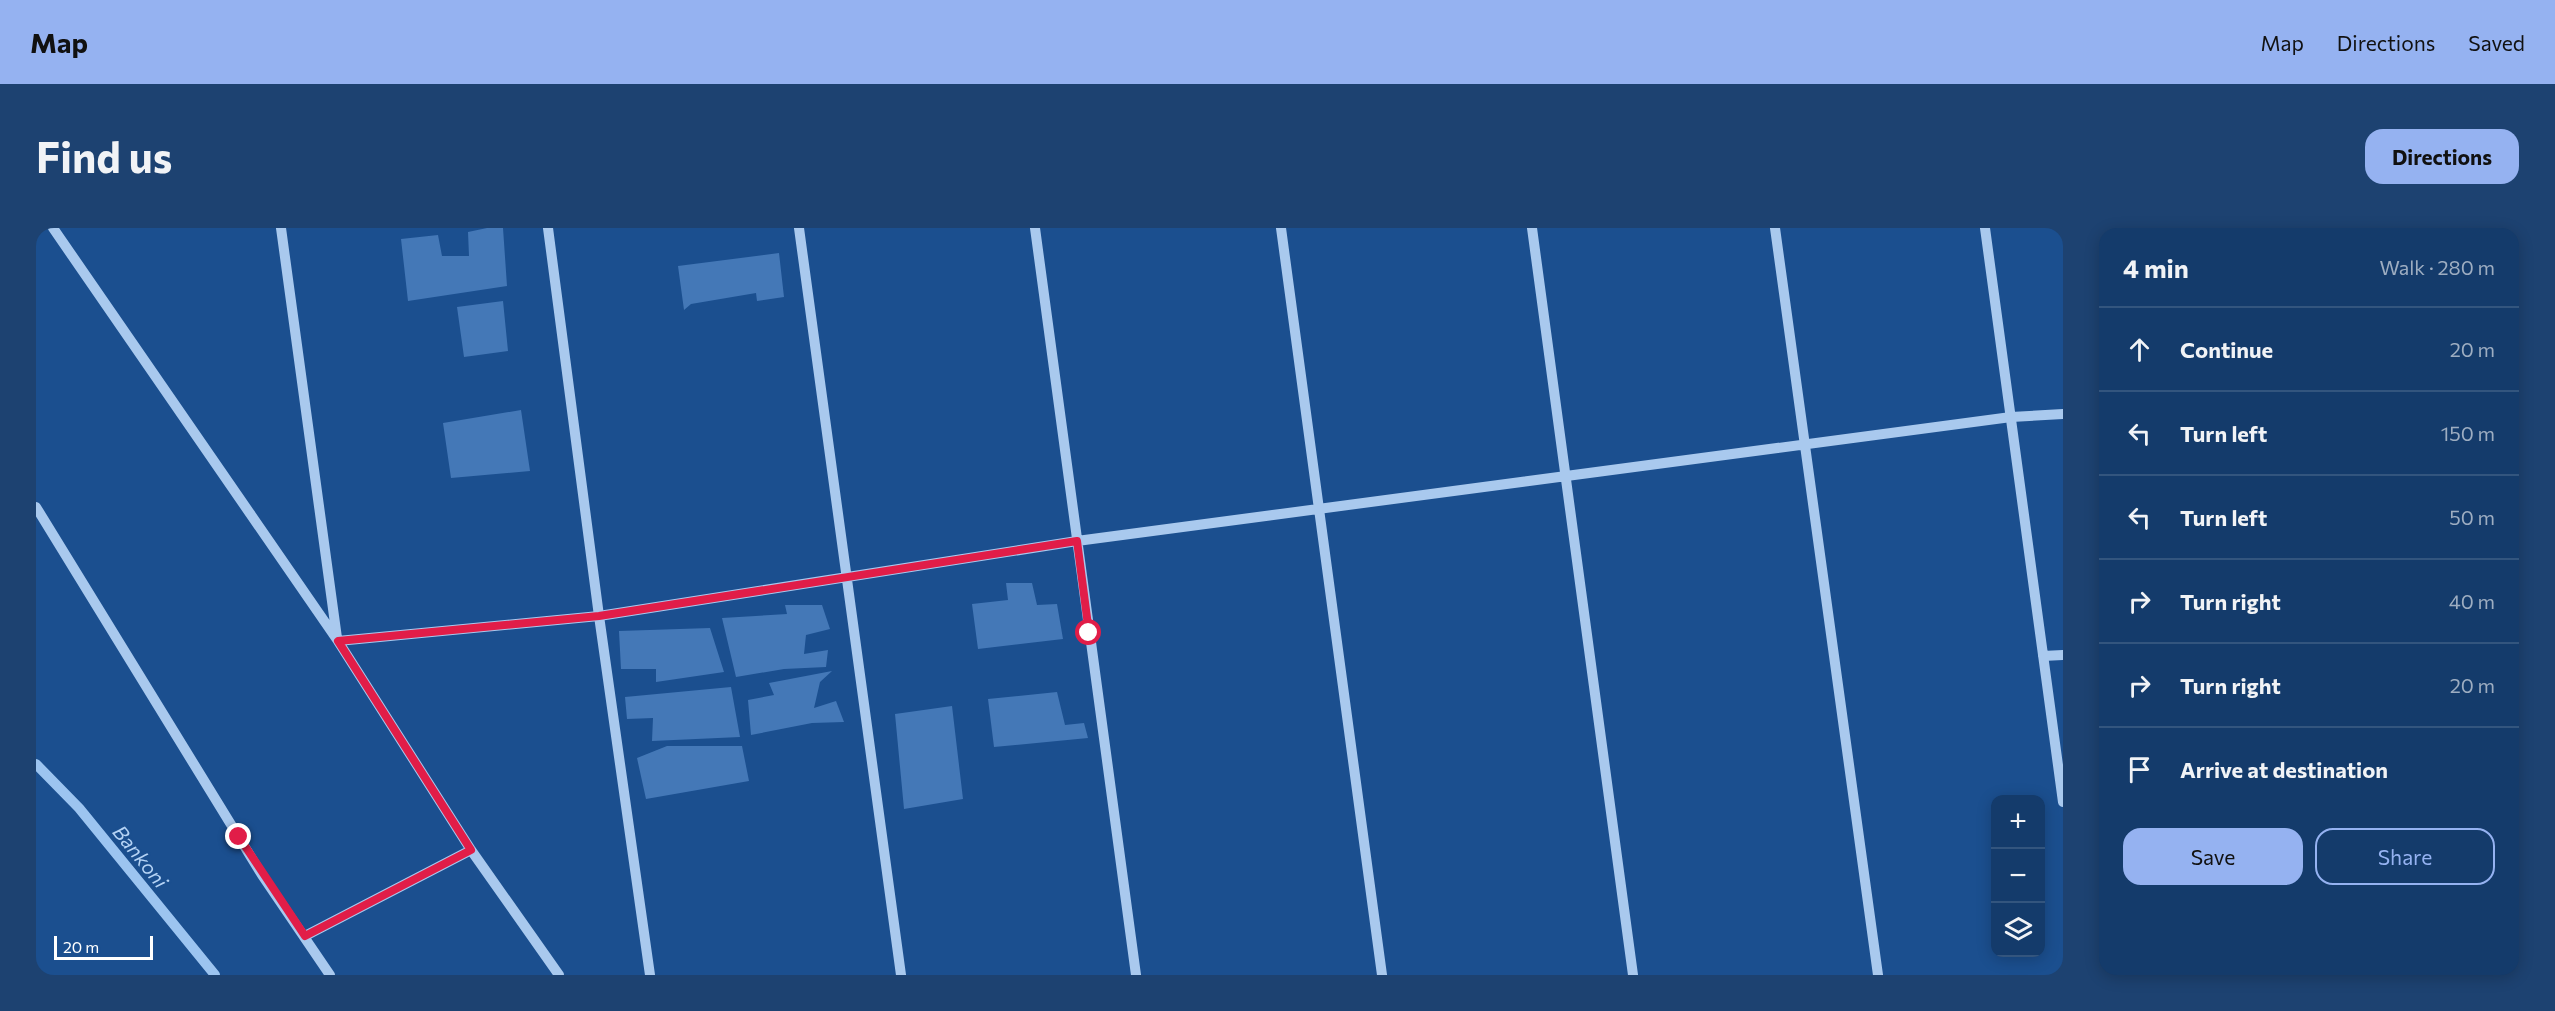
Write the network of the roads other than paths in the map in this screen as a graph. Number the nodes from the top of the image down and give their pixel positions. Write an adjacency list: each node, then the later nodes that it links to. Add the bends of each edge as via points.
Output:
1 (53, 228): 19 (street)
2 (280, 228): 19 (street)
3 (548, 228): 18 (street)
4 (800, 228): 17 (street)
5 (1035, 228): 16 (street)
6 (1281, 228): 15 (street)
7 (1532, 228): 13 (street)
8 (1775, 228): 12 (street)
9 (1985, 228): 11 (street)
10 (2063, 414): 11 (street)
11 (2011, 417): 12 (street); 20 (street)
12 (1805, 444): 13 (street); 32 (street)
13 (1565, 476): 15 (street); 31 (street)
14 (36, 507): 24 (street, via 262,875)
15 (1319, 509): 16 (street); 30 (street)
16 (1077, 541): 17 (street); 29 (street)
17 (846, 579): 18 (street); 28 (street)
18 (599, 616): 19 (street); 27 (street)
19 (338, 641): 23 (street)
20 (2043, 656): 21 (street); 22 (street)
21 (2063, 656)
22 (2063, 802)
23 (471, 850): 24 (street); 26 (street)
24 (305, 936): 25 (street)
25 (330, 975)
26 (559, 975)
27 (650, 975)
28 (901, 975)
29 (1136, 975)
30 (1382, 975)
31 (1633, 975)
32 (1878, 975)

